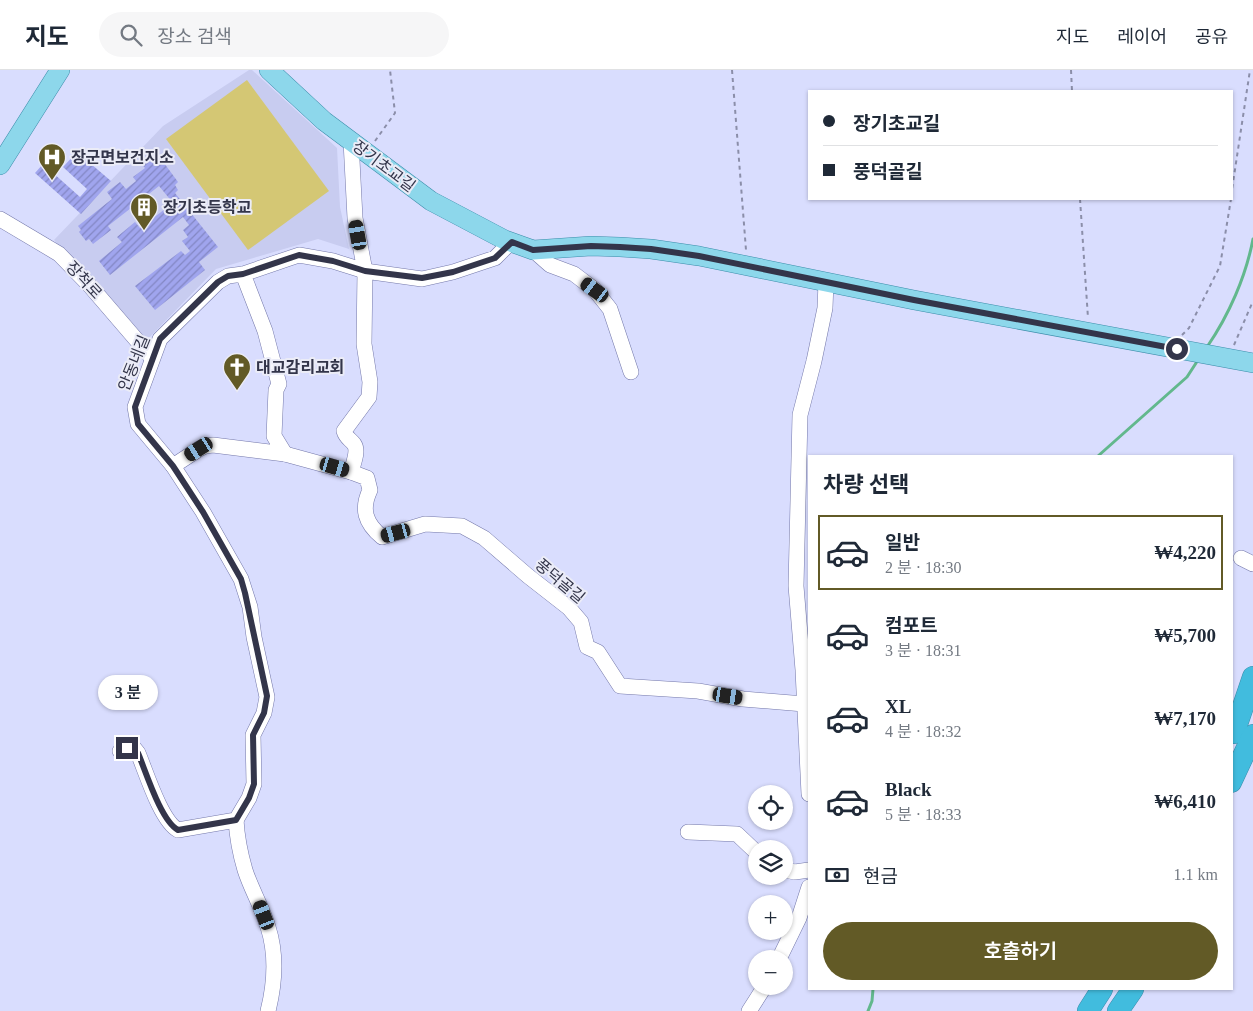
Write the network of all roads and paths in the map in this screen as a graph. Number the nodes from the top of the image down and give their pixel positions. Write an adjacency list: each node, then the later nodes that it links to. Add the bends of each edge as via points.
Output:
1 (60, 70): 10 (main road)
2 (269, 70): 8 (main road, 장기초교길)
3 (390, 70): 9 (path, via 395,113)
4 (732, 70): 17 (path, via 747,248)
5 (1071, 70): 7 (path)
6 (1250, 70): 11 (path)
7 (1072, 90)
8 (351, 142): 9 (main road, 장기초교길); 18 (street, via 355,218)
9 (367, 153): 15 (main road, 장기초교길, via 431,201)
10 (0, 165)
11 (1233, 185)
12 (1080, 200): 22 (path, via 1089,314)
13 (1231, 200): 23 (path, via 1220,266 1189,328)
14 (0, 219): 24 (street, 장척로, via 59,254)
15 (512, 242): 16 (main road, 장기초교길); 18 (street, via 495,258 453,272 422,278)
16 (533, 250): 17 (main road, 장기초교길, via 620,247 661,250); 27 (street, 장기초교길, via 550,265 574,274 595,290 610,309)
17 (742, 264): 20 (main road, 장기초교길)
18 (365, 271): 19 (street, 안동네길, via 299,255); 30 (street, via 364,344 369,397 344,431 356,450)
19 (243, 274): 24 (street, 안동네길, via 228,276 218,282 160,339); 28 (street, via 265,331 279,384 274,436)
20 (826, 282): 22 (main road, 장기초교길); 33 (street, via 825,308 800,415 796,586)
21 (1253, 301): 25 (path, via 1238,336)
22 (1085, 332): 23 (main road, 장기초교길)
23 (1174, 349): 25 (main road, 장기초교길)
24 (152, 358): 29 (street, 안동네길, via 135,407 136,416 138,424)
25 (1222, 358): 26 (main road)
26 (1253, 363)
27 (631, 372)
28 (285, 454): 29 (street, via 213,445 205,446); 30 (street)
29 (173, 466): 38 (street, via 241,579 250,607 267,696 264,713 253,735 254,784)
30 (351, 472): 33 (street, 풍덕골길, via 367,478 370,490 364,510 372,529 382,537 425,524 462,526 484,538 569,608 581,622 587,647 598,652 620,686 698,691)
31 (1253, 677): 34 (highway)
32 (1253, 692): 34 (highway)
33 (804, 704): 37 (street)
34 (1243, 741): 36 (highway)
35 (120, 751): 38 (street, via 134,748 138,753 160,808 178,830)
36 (1233, 775)
37 (808, 776)
38 (236, 820): 48 (street, via 245,872 269,928 274,990)
39 (688, 832): 40 (street, via 737,834)
40 (748, 844)
41 (808, 870): 42 (street)
42 (793, 872)
43 (808, 890): 44 (street)
44 (783, 950)
45 (1101, 990): 50 (highway)
46 (1132, 990): 51 (highway)
47 (760, 995): 49 (street)
48 (268, 1011)
49 (750, 1011)
50 (1088, 1011)
51 (1118, 1011)

